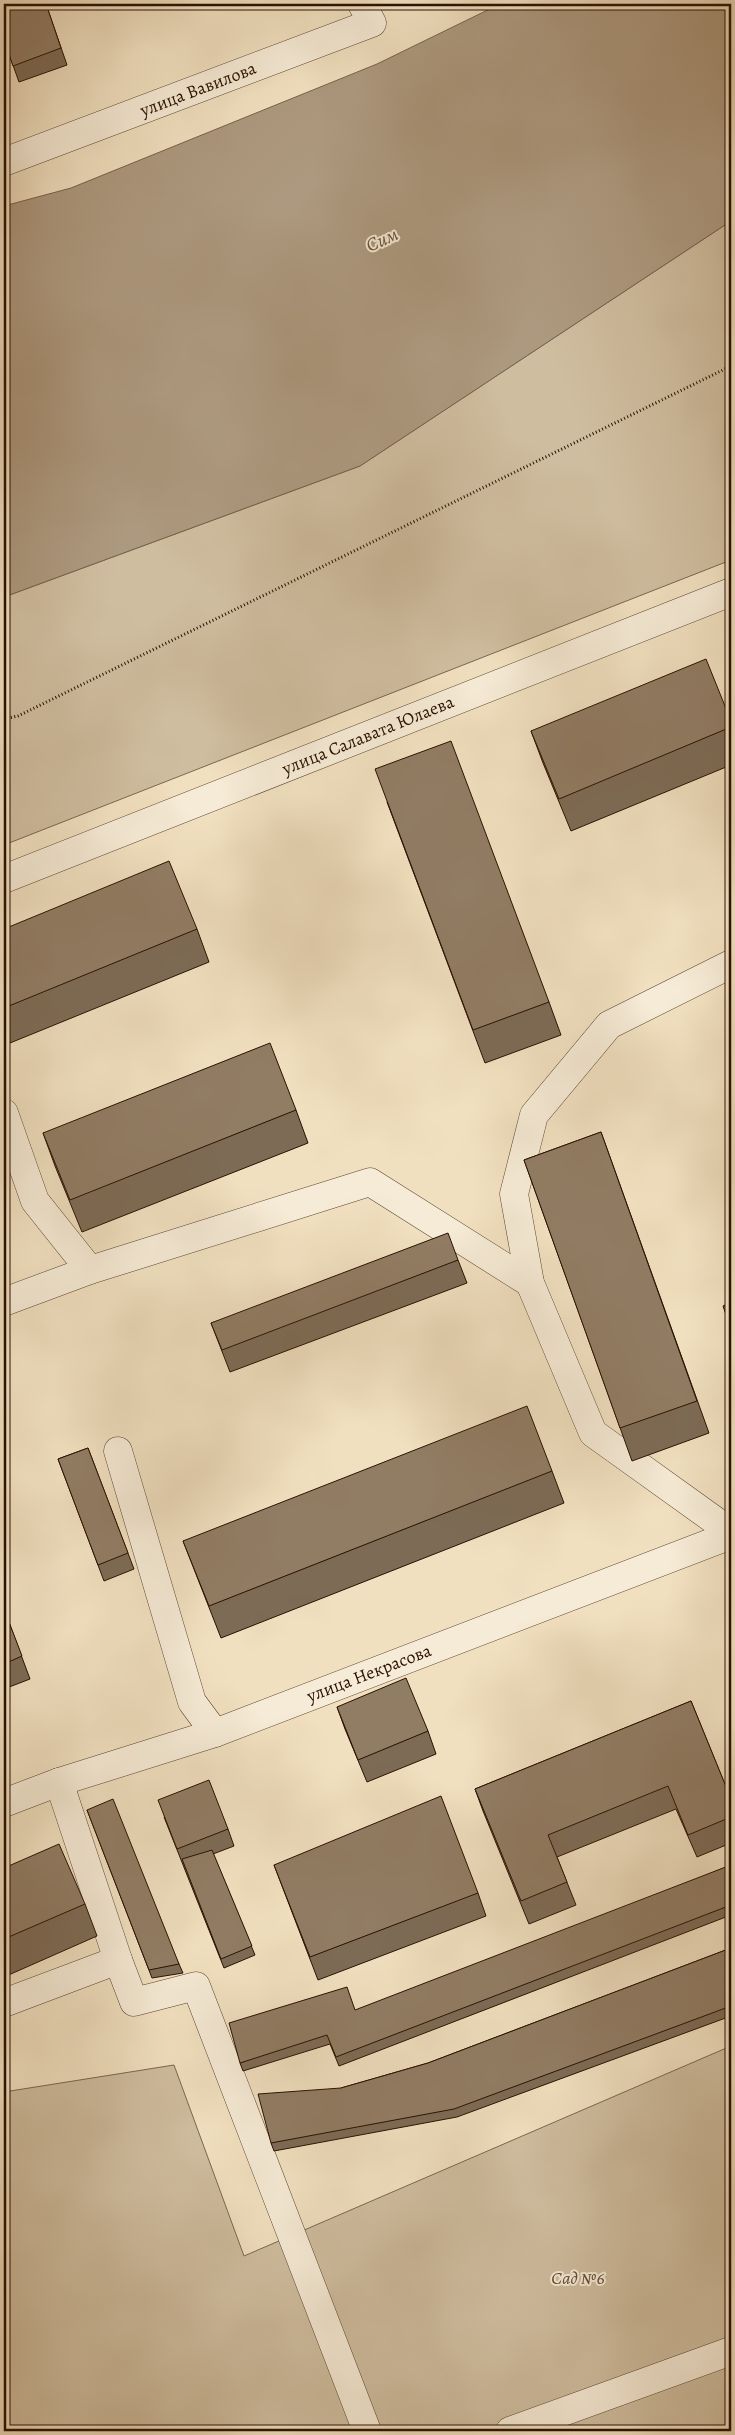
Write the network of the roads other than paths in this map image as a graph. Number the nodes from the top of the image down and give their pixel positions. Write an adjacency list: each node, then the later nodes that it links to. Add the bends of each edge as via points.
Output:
1 (362, 4): 2 (street, улица Вавилова, via 372,24)
2 (4, 162)
3 (731, 592): 4 (street, улица Салавата Юлаева)
4 (4, 879)
5 (731, 964): 8 (street, via 609,1025 534,1114 514,1194)
6 (4, 1113): 7 (street, via 35,1201)
7 (90, 1270): 8 (street, via 370,1182); 9 (street)
8 (530, 1283): 11 (street, via 593,1433)
9 (4, 1302)
10 (118, 1451): 12 (street, via 192,1702)
11 (731, 1533): 12 (street, улица Некрасова)
12 (215, 1733): 13 (street, улица Некрасова)
13 (59, 1782): 14 (street, улица Некрасова); 15 (street)
14 (4, 1803)
15 (118, 1960): 16 (street); 18 (street, via 134,2002 196,1986)
16 (4, 2003)
17 (731, 2351): 19 (street)
18 (367, 2431)
19 (510, 2431)

